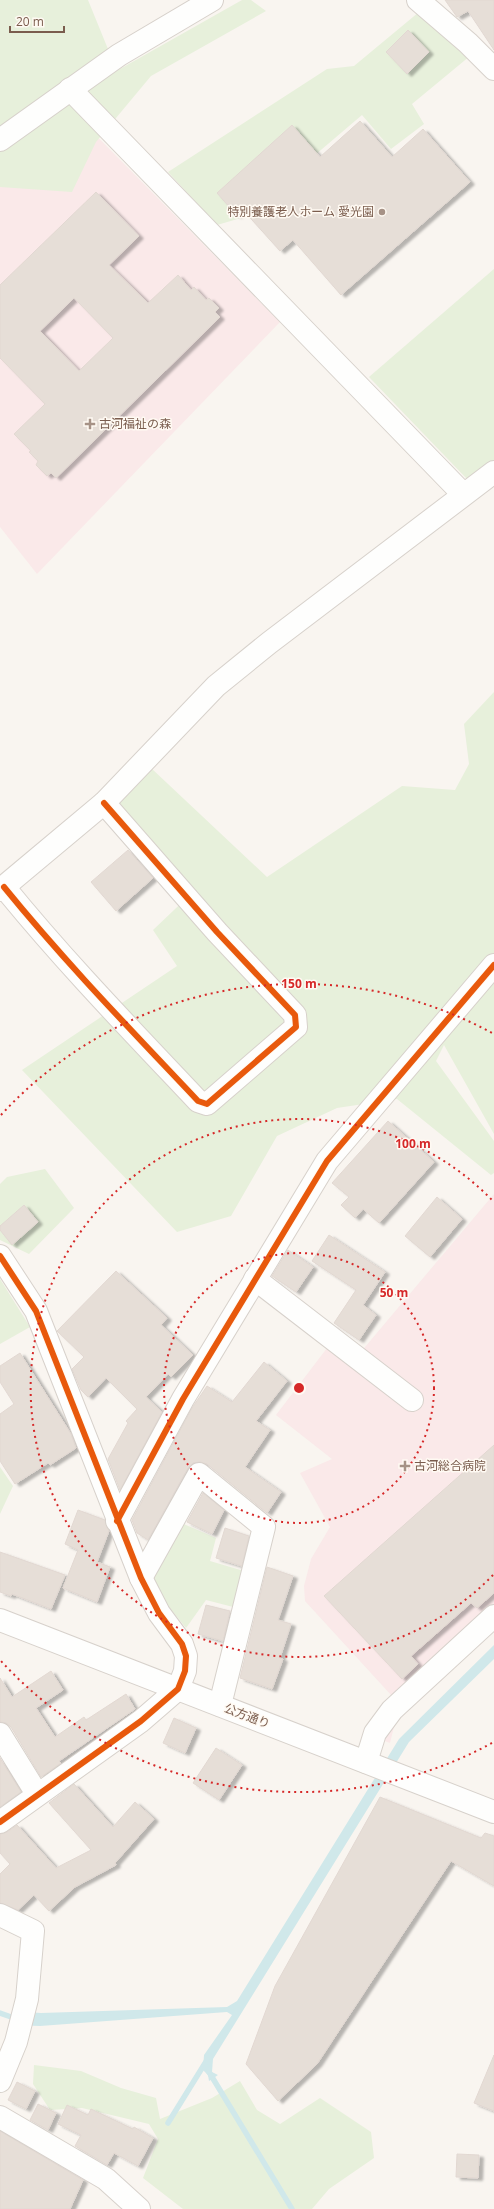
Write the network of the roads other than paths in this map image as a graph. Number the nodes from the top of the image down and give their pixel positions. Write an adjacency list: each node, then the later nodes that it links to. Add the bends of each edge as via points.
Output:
1 (212, 0): 4 (street, via 118,55)
2 (418, 0): 3 (street)
3 (494, 69)
4 (70, 89): 5 (street); 7 (street)
5 (0, 140)
6 (494, 472): 7 (street)
7 (463, 494): 8 (street, via 216,686)
8 (104, 802): 9 (street); 9 (street, via 217,932 295,1015 296,1027 207,1104 198,1101)
9 (2, 888)
10 (494, 965): 12 (street, via 327,1162)
11 (0, 1256): 14 (street, via 36,1310)
12 (255, 1279): 13 (street); 14 (street, via 183,1400)
13 (412, 1400)
14 (117, 1521): 15 (street)
15 (141, 1578): 18 (street, via 159,1613 182,1644 186,1656 185,1671); 19 (street, via 198,1474 264,1527)
16 (494, 1616): 21 (street, via 392,1710 375,1733)
17 (0, 1620): 18 (street, 公方通り)
18 (178, 1689): 19 (street, 公方通り); 22 (street, via 141,1721)
19 (220, 1705): 21 (street, 公方通り)
20 (0, 1734): 22 (street)
21 (366, 1762): 23 (street, 公方通り)
22 (37, 1794): 24 (street)
23 (494, 1812)
24 (0, 1822)
25 (0, 1914): 26 (street, via 33,1931 27,1999 16,2042)
26 (0, 2081)
27 (0, 2118): 28 (street, via 106,2179)
28 (139, 2209)

